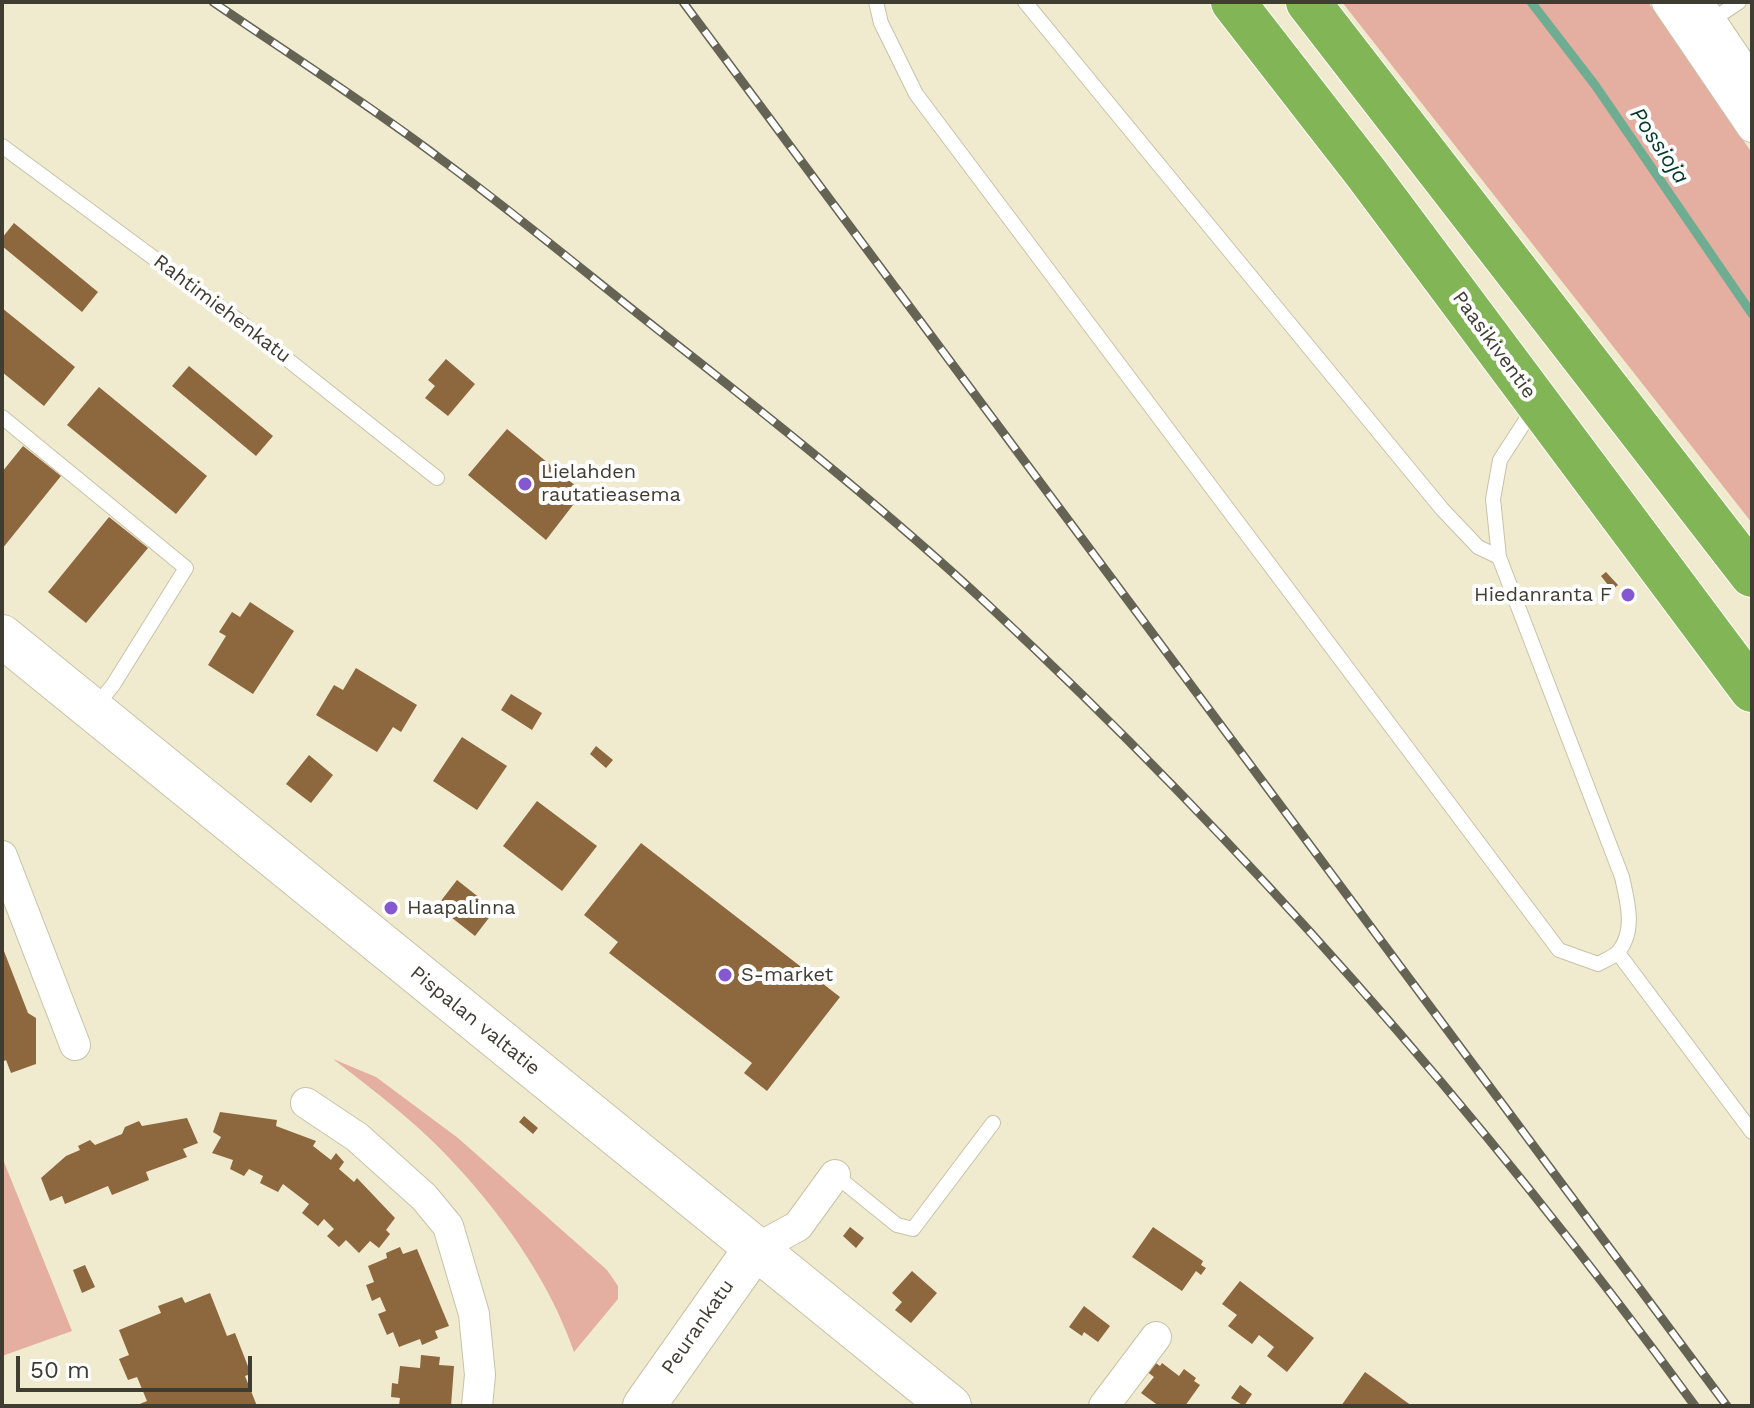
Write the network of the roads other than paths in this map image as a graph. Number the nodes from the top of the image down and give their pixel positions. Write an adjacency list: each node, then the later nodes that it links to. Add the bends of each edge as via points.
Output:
1 (876, 2): 20 (lane, via 916,94 1559,950 1598,964)
2 (1025, 2): 14 (lane, via 1442,509 1478,547)
3 (1233, 2): 11 (highway, Paasikiventie)
4 (1308, 2): 15 (highway)
5 (1667, 2): 7 (street)
6 (1739, 2): 7 (lane)
7 (1699, 20): 8 (street); 9 (street)
8 (1752, 82)
9 (1752, 127)
10 (2, 146): 13 (lane, Rahtimiehenkatu, via 239,321)
11 (1537, 404): 14 (lane, via 1500,460 1493,499); 17 (highway, Paasikiventie)
12 (2, 417): 18 (lane, via 186,568)
13 (437, 478)
14 (1499, 557): 20 (lane, via 1622,877 1630,915)
15 (1752, 575)
16 (2, 636): 18 (main road, Pispalan valtatie)
17 (1752, 690)
18 (94, 710): 26 (main road, Pispalan valtatie)
19 (2, 856): 21 (street)
20 (1618, 953): 24 (lane)
21 (75, 1045)
22 (306, 1103): 28 (street, via 386,1162 448,1226 474,1314 480,1375)
23 (993, 1123): 25 (lane, via 913,1229 897,1225)
24 (1752, 1132)
25 (835, 1175): 26 (street, via 798,1226)
26 (754, 1250): 29 (main road, Peurankatu); 30 (main road, Pispalan valtatie)
27 (1156, 1337): 31 (street)
28 (477, 1406)
29 (644, 1406)
30 (950, 1406)
31 (1104, 1406)

